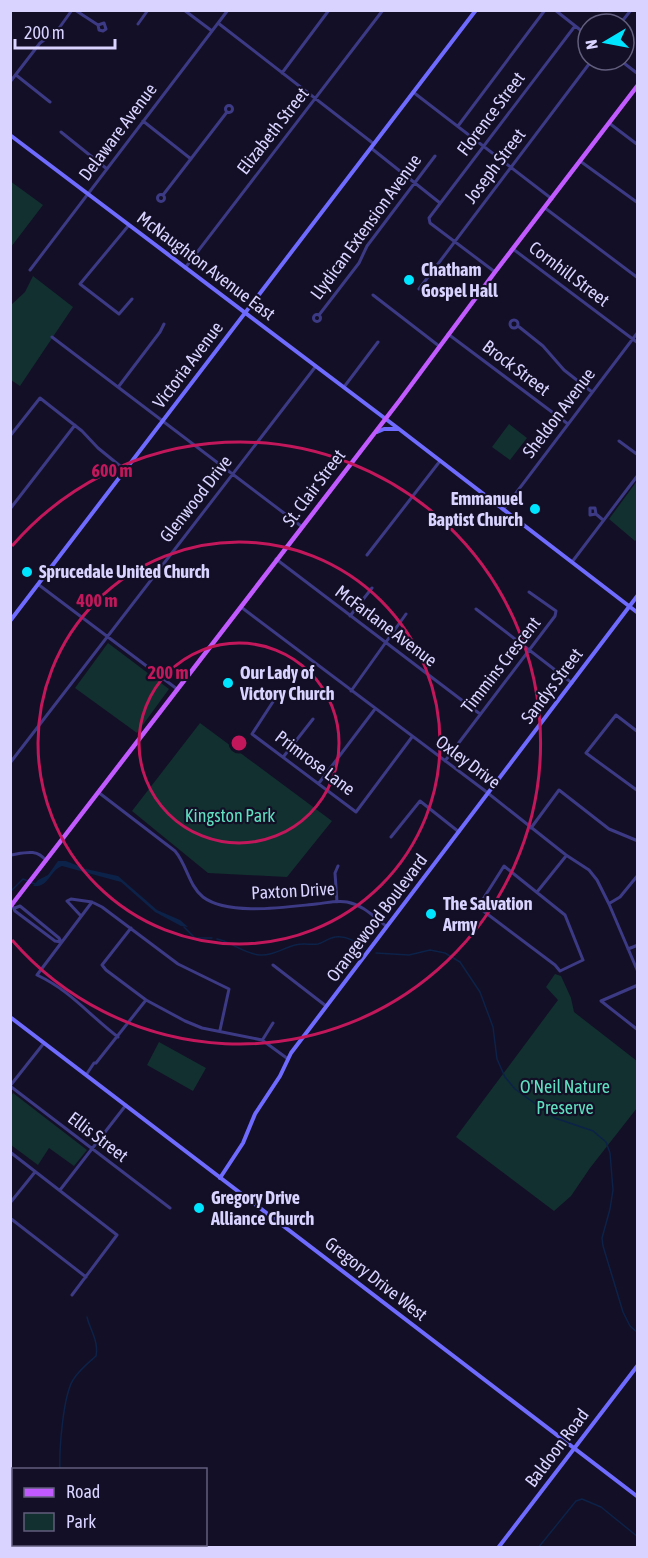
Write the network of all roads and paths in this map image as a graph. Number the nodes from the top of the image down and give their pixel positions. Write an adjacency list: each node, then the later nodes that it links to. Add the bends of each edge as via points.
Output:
1 (74, 10): 14 (street); 19 (street, via 57,31 40,43)
2 (148, 10): 13 (street)
3 (184, 10): 16 (street)
4 (228, 10): 12 (street, Delaware Avenue)
5 (329, 10): 18 (street)
6 (383, 10): 23 (street, Elizabeth Street)
7 (476, 10): 22 (street, Victoria Avenue)
8 (545, 10): 28 (street)
9 (555, 10): 11 (street)
10 (567, 10): 11 (street)
11 (562, 16): 15 (street)
12 (218, 23): 16 (street, Delaware Avenue); 18 (street)
13 (138, 24)
14 (98, 25)
15 (575, 26): 33 (street, Florence Street)
16 (212, 31): 26 (street, Delaware Avenue)
17 (583, 72): 37 (street, Joseph Street)
18 (282, 73): 23 (street)
19 (16, 75): 20 (street); 24 (street)
20 (10, 82)
21 (638, 85): 27 (main road, St. Clair Street)
22 (412, 92): 28 (street); 32 (street, Victoria Avenue)
23 (315, 99): 32 (street); 49 (street, Elizabeth Street)
24 (50, 102)
25 (226, 112): 35 (street)
26 (143, 122): 35 (street); 38 (street, Delaware Avenue)
27 (609, 123): 31 (street); 36 (main road, St. Clair Street)
28 (458, 126): 33 (street)
29 (61, 132): 38 (street)
30 (10, 135): 40 (street, McNaughton Avenue East)
31 (638, 145)
32 (373, 146): 39 (street); 56 (street, Victoria Avenue)
33 (484, 146): 37 (street); 43 (street, Florence Street)
34 (435, 156): 39 (street, Llydican Extension Avenue)
35 (191, 159): 41 (street)
36 (580, 161): 42 (main road, St. Clair Street); 44 (street)
37 (511, 167): 42 (street); 47 (street, Joseph Street)
38 (107, 169): 40 (street, Delaware Avenue)
39 (415, 182): 43 (street); 57 (street, Llydican Extension Avenue)
40 (88, 195): 46 (street, McNaughton Avenue East); 50 (street, Delaware Avenue)
41 (163, 195)
42 (552, 198): 45 (main road, St. Clair Street)
43 (441, 203): 47 (street, Florence Street, via 430,223)
44 (638, 203)
45 (545, 208): 48 (main road, St. Clair Street); 52 (street)
46 (129, 225): 49 (street, McNaughton Avenue East); 55 (street, via 80,284 119,314)
47 (455, 242): 51 (street); 53 (street, Joseph Street)
48 (513, 249): 51 (main road, St. Clair Street); 63 (street, Cornhill Street)
49 (185, 268): 56 (street, McNaughton Avenue East)
50 (30, 270)
51 (495, 272): 61 (main road, St. Clair Street)
52 (638, 278)
53 (419, 289)
54 (373, 295): 66 (street)
55 (132, 299)
56 (245, 313): 67 (street, McNaughton Avenue East); 72 (street, Victoria Avenue)
57 (319, 315)
58 (164, 324): 68 (street)
59 (518, 326): 70 (street)
60 (638, 332): 63 (street, Sheldon Avenue)
61 (448, 334): 66 (main road, St. Clair Street); 73 (street, Brock Street)
62 (52, 337): 68 (street)
63 (632, 339): 65 (street, Cornhill Street); 70 (street, Sheldon Avenue)
64 (378, 342): 69 (street)
65 (638, 343)
66 (439, 346): 71 (main road, St. Clair Street)
67 (316, 366): 69 (street, McNaughton Avenue East); 82 (street, Glenwood Drive)
68 (119, 386): 72 (street)
69 (344, 387): 71 (street, McNaughton Avenue East)
70 (592, 392): 73 (street, Sheldon Avenue)
71 (385, 419): 75 (street, McNaughton Avenue East); 77 (main road, St. Clair Street)
72 (163, 421): 81 (street, Victoria Avenue); 82 (street)
73 (568, 424): 85 (street, Sheldon Avenue)
74 (75, 425): 76 (street, via 40,398); 81 (street); 84 (street)
75 (399, 429): 77 (street, via 384,429); 80 (street, McNaughton Avenue East)
76 (10, 436)
77 (370, 438): 88 (main road, St. Clair Street)
78 (619, 441): 79 (street)
79 (638, 455)
80 (440, 461): 85 (street, McNaughton Avenue East); 89 (street)
81 (125, 470): 92 (street, Victoria Avenue)
82 (233, 474): 88 (street); 103 (street, Glenwood Drive)
83 (638, 475): 87 (street)
84 (10, 509)
85 (503, 510): 91 (street, McNaughton Avenue East)
86 (596, 514): 87 (street)
87 (603, 520): 91 (street)
88 (302, 527): 90 (main road, St. Clair Street)
89 (367, 555)
90 (276, 559): 97 (main road, St. Clair Street); 101 (street, McFarlane Avenue)
91 (572, 561): 96 (street, McNaughton Avenue East)
92 (39, 585): 102 (street, Victoria Avenue); 103 (street)
93 (372, 588): 101 (street)
94 (529, 592): 105 (street, Timmins Crescent, via 556,613)
95 (638, 595): 96 (street, Sandys Street)
96 (629, 606): 99 (street, McNaughton Avenue East); 106 (street, Sandys Street)
97 (241, 607): 107 (main road, St. Clair Street); 108 (street, Oxley Drive)
98 (476, 609): 105 (street)
99 (638, 613)
100 (406, 614): 104 (street)
101 (350, 616): 104 (street, McFarlane Avenue)
102 (10, 621)
103 (108, 636): 107 (street); 117 (street, Glenwood Drive)
104 (386, 643): 108 (street); 111 (street, McFarlane Avenue)
105 (530, 651): 106 (street); 111 (street, Timmins Crescent)
106 (572, 683): 121 (street, Sandys Street)
107 (177, 689): 119 (main road, St. Clair Street)
108 (351, 690): 110 (street, Oxley Drive)
109 (280, 691): 115 (street, Primrose Lane, via 252,734)
110 (375, 709): 114 (street, Oxley Drive); 118 (street)
111 (480, 714): 116 (street, Timmins Crescent)
112 (313, 719): 115 (street)
113 (638, 732): 120 (street, via 616,715 586,753)
114 (412, 737): 116 (street, Oxley Drive); 118 (street, Primrose Lane, via 356,812)
115 (284, 756): 118 (street, Primrose Lane)
116 (445, 761): 121 (street, Oxley Drive)
117 (10, 763)
118 (319, 783)
119 (98, 792): 128 (main road, St. Clair Street); 133 (street, Paxton Drive, via 175,851 193,886 208,901 259,909)
120 (638, 792)
121 (488, 793): 122 (street, Oxley Drive); 123 (street, Orangewood Boulevard)
122 (531, 828): 125 (street, via 559,790 609,829); 127 (street, Oxley Drive)
123 (459, 832): 124 (street, via 420,801); 137 (street, Orangewood Boulevard)
124 (392, 837)
125 (638, 841)
126 (10, 855): 128 (street, via 34,852)
127 (566, 855): 131 (street); 134 (street, Oxley Drive, via 589,870)
128 (46, 861): 135 (main road, St. Clair Street)
129 (338, 866): 133 (street)
130 (637, 878): 134 (street, via 618,900)
131 (537, 892): 131 (street, via 504,866 478,907 560,971 584,960 565,915)
132 (92, 902): 136 (street); 136 (street, via 67,901); 138 (street)
133 (338, 902): 137 (street, Paxton Drive, via 356,905)
134 (609, 904): 141 (street, Oxley Drive)
135 (14, 907): 139 (street)
136 (81, 915): 139 (street)
137 (386, 926): 146 (street, Orangewood Boulevard)
138 (131, 928): 145 (street, via 102,965); 149 (street, via 178,964 229,989)
139 (61, 942): 151 (street, via 37,975 57,985)
140 (638, 945): 141 (street)
141 (628, 949): 143 (street, Oxley Drive)
142 (273, 965): 146 (street)
143 (638, 972)
144 (638, 985): 150 (street, via 601,1001)
145 (146, 1000): 149 (street, via 193,1025); 151 (street)
146 (326, 1006): 154 (street, Orangewood Boulevard)
147 (10, 1017): 153 (street, Gregory Drive West)
148 (273, 1023): 152 (street)
149 (220, 1030): 152 (street)
150 (638, 1030)
151 (118, 1037): 155 (street)
152 (262, 1040): 154 (street)
153 (44, 1043): 155 (street, Gregory Drive West); 156 (street)
154 (288, 1059): 161 (street, Orangewood Boulevard)
155 (86, 1075): 157 (street, Gregory Drive West)
156 (11, 1086): 158 (street, Ellis Street)
157 (126, 1105): 158 (street); 161 (street, Gregory Drive West)
158 (91, 1149): 162 (street); 164 (street, Ellis Street)
159 (10, 1152): 160 (street)
160 (35, 1172): 162 (street); 163 (street)
161 (220, 1178): 169 (street, Gregory Drive West)
162 (60, 1190): 166 (street, via 117,1235)
163 (10, 1203)
164 (170, 1208)
165 (10, 1218): 166 (street)
166 (86, 1277): 167 (street)
167 (72, 1295)
168 (638, 1365): 169 (street, Baldoon Road)
169 (574, 1448): 170 (street, Gregory Drive West); 171 (street, Baldoon Road)
170 (638, 1497)
171 (498, 1548)

